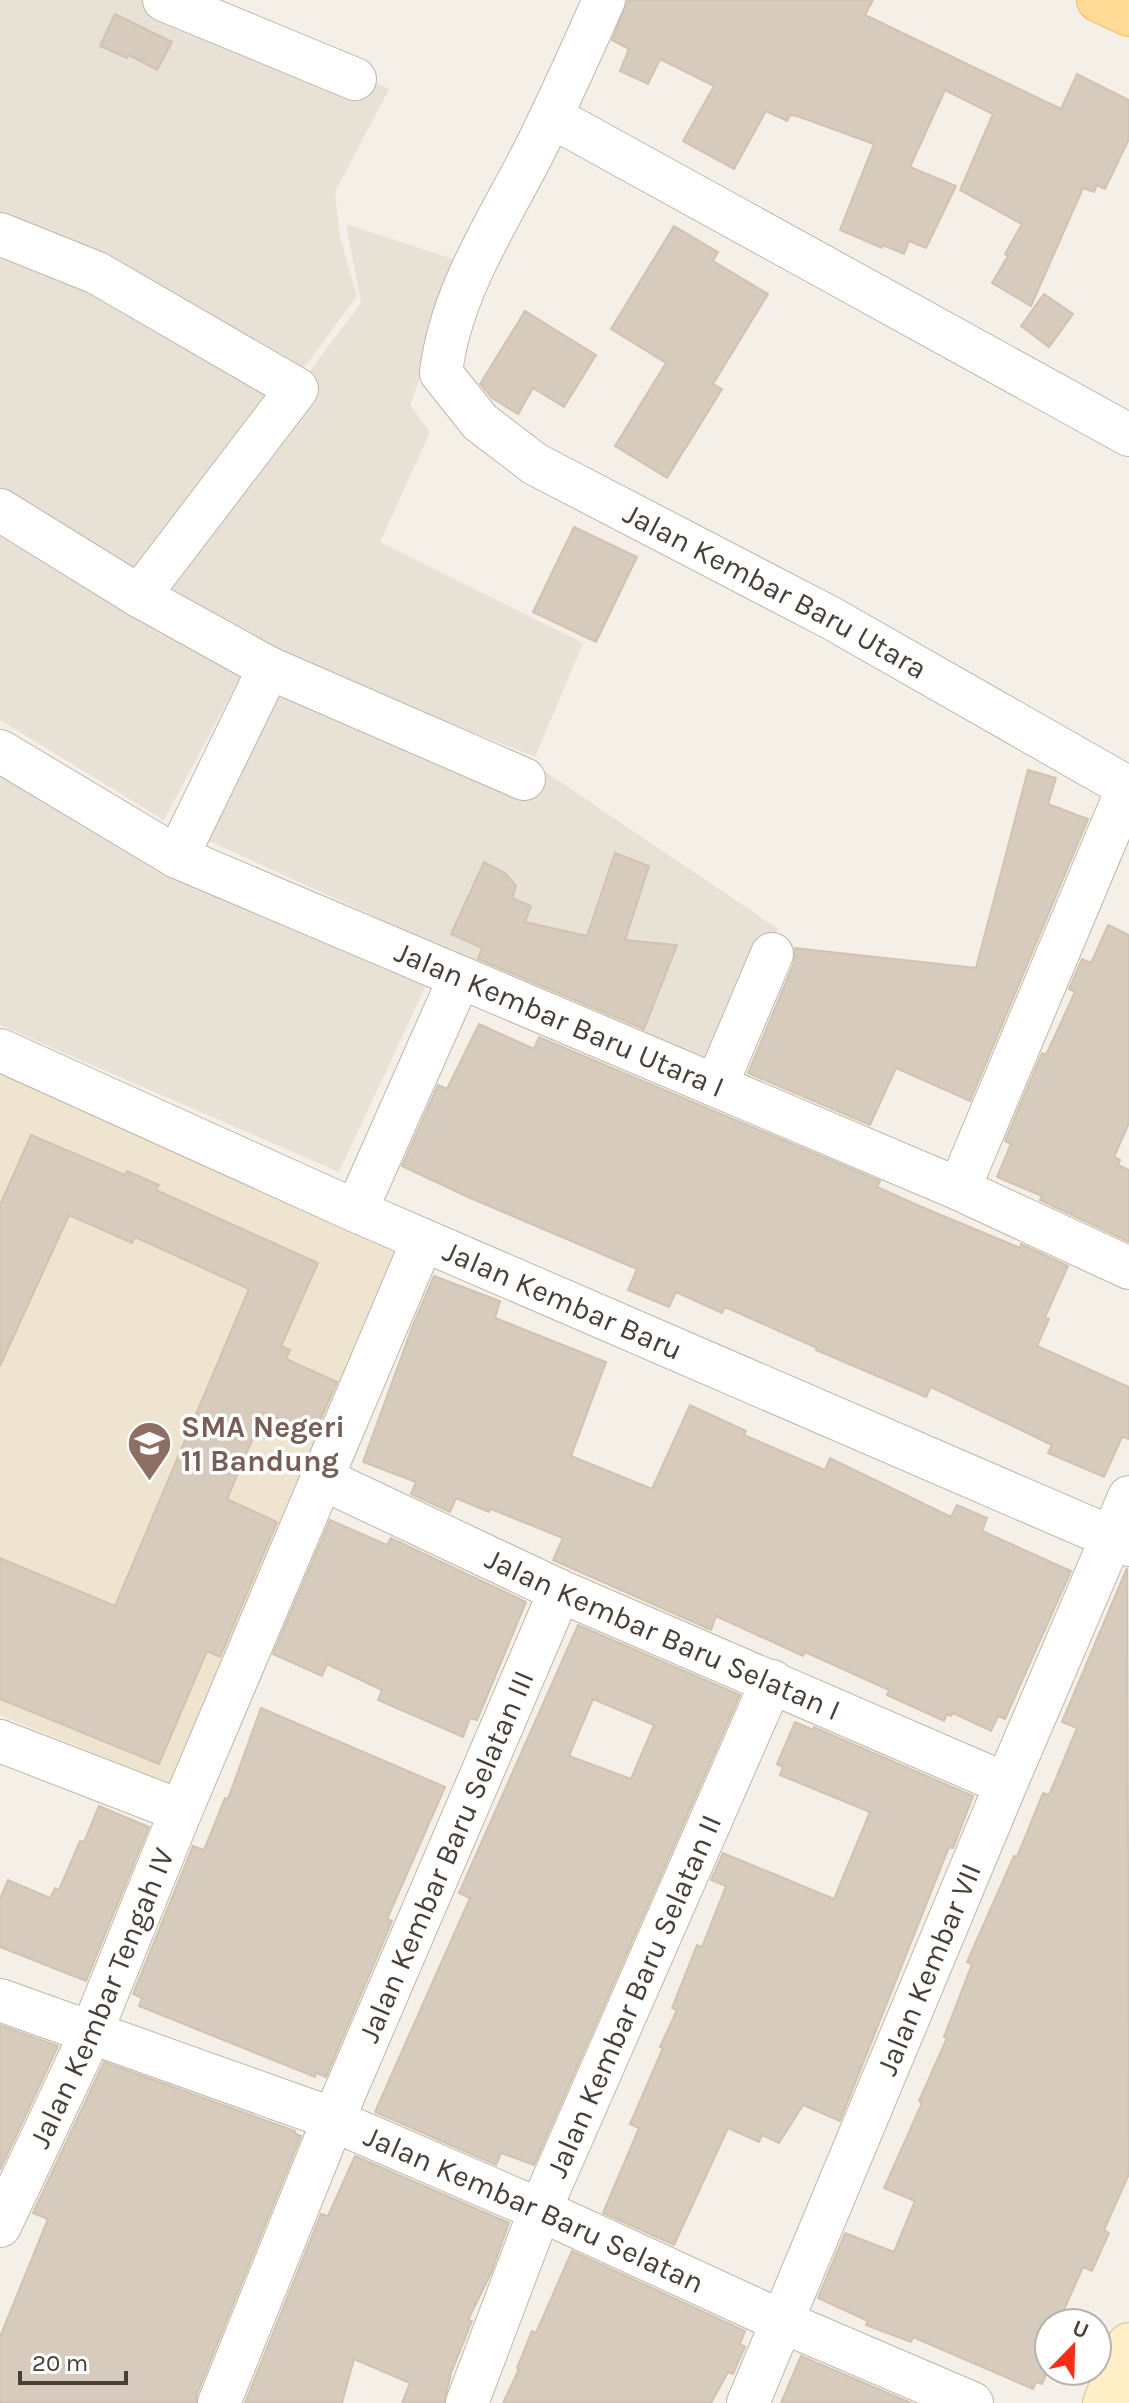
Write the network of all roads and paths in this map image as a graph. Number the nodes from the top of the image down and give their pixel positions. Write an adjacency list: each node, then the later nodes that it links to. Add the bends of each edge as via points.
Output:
1 (164, 0): 5 (street)
2 (604, 0): 6 (street)
3 (1099, 0): 4 (main road)
4 (1129, 14)
5 (355, 79)
6 (552, 117): 8 (street); 14 (street, Jalan Kembar Baru Utara, via 458,300 445,340 441,373 480,422 535,464 831,618)
7 (0, 234): 10 (street, via 97,273 297,389)
8 (1129, 435)
9 (0, 510): 10 (street)
10 (139, 596): 11 (street)
11 (269, 668): 13 (street); 15 (street)
12 (0, 751): 15 (street, Jalan Kembar Baru Utara I)
13 (524, 779)
14 (1129, 787): 20 (street)
15 (177, 857): 17 (street, Jalan Kembar Baru Utara I)
16 (772, 954): 19 (street)
17 (459, 979): 19 (street, Jalan Kembar Baru Utara I); 21 (street)
18 (0, 1050): 21 (street, Jalan Kembar Baru)
19 (716, 1086): 20 (street, Jalan Kembar Baru Utara I)
20 (959, 1189): 23 (street, Jalan Kembar Baru Utara I)
21 (356, 1211): 22 (street, Jalan Kembar Baru)
22 (423, 1240): 24 (street, Jalan Kembar Tengah IV); 26 (street, Jalan Kembar Baru)
23 (1129, 1268)
24 (321, 1478): 27 (street, Jalan Kembar Baru Selatan I); 31 (street, Jalan Kembar Tengah IV)
25 (1129, 1497): 26 (street)
26 (1121, 1541): 30 (street, Jalan Kembar VII)
27 (560, 1591): 28 (street, Jalan Kembar Baru Selatan I); 34 (street, Jalan Kembar Baru Selatan III)
28 (772, 1681): 30 (street, Jalan Kembar Baru Selatan I); 35 (street, Jalan Kembar Baru Selatan II)
29 (0, 1741): 31 (street)
30 (1006, 1784): 37 (street, Jalan Kembar VII)
31 (181, 1811): 33 (street, Jalan Kembar Tengah IV)
32 (0, 2000): 33 (street, Jalan Kembar Baru Selatan)
33 (91, 2033): 34 (street, Jalan Kembar Baru Selatan); 36 (street, Jalan Kembar Tengah IV)
34 (333, 2120): 35 (street, Jalan Kembar Baru Selatan); 39 (street, Jalan Kembar Baru Selatan III)
35 (540, 2210): 37 (street, Jalan Kembar Baru Selatan); 40 (street, Jalan Kembar Baru Selatan II)
36 (0, 2226)
37 (783, 2322): 41 (street, Jalan Kembar VII); 42 (street, Jalan Kembar Baru Selatan)
38 (1129, 2345): 43 (main road)
39 (219, 2403)
40 (467, 2403)
41 (748, 2403)
42 (972, 2403)
43 (1105, 2403)

